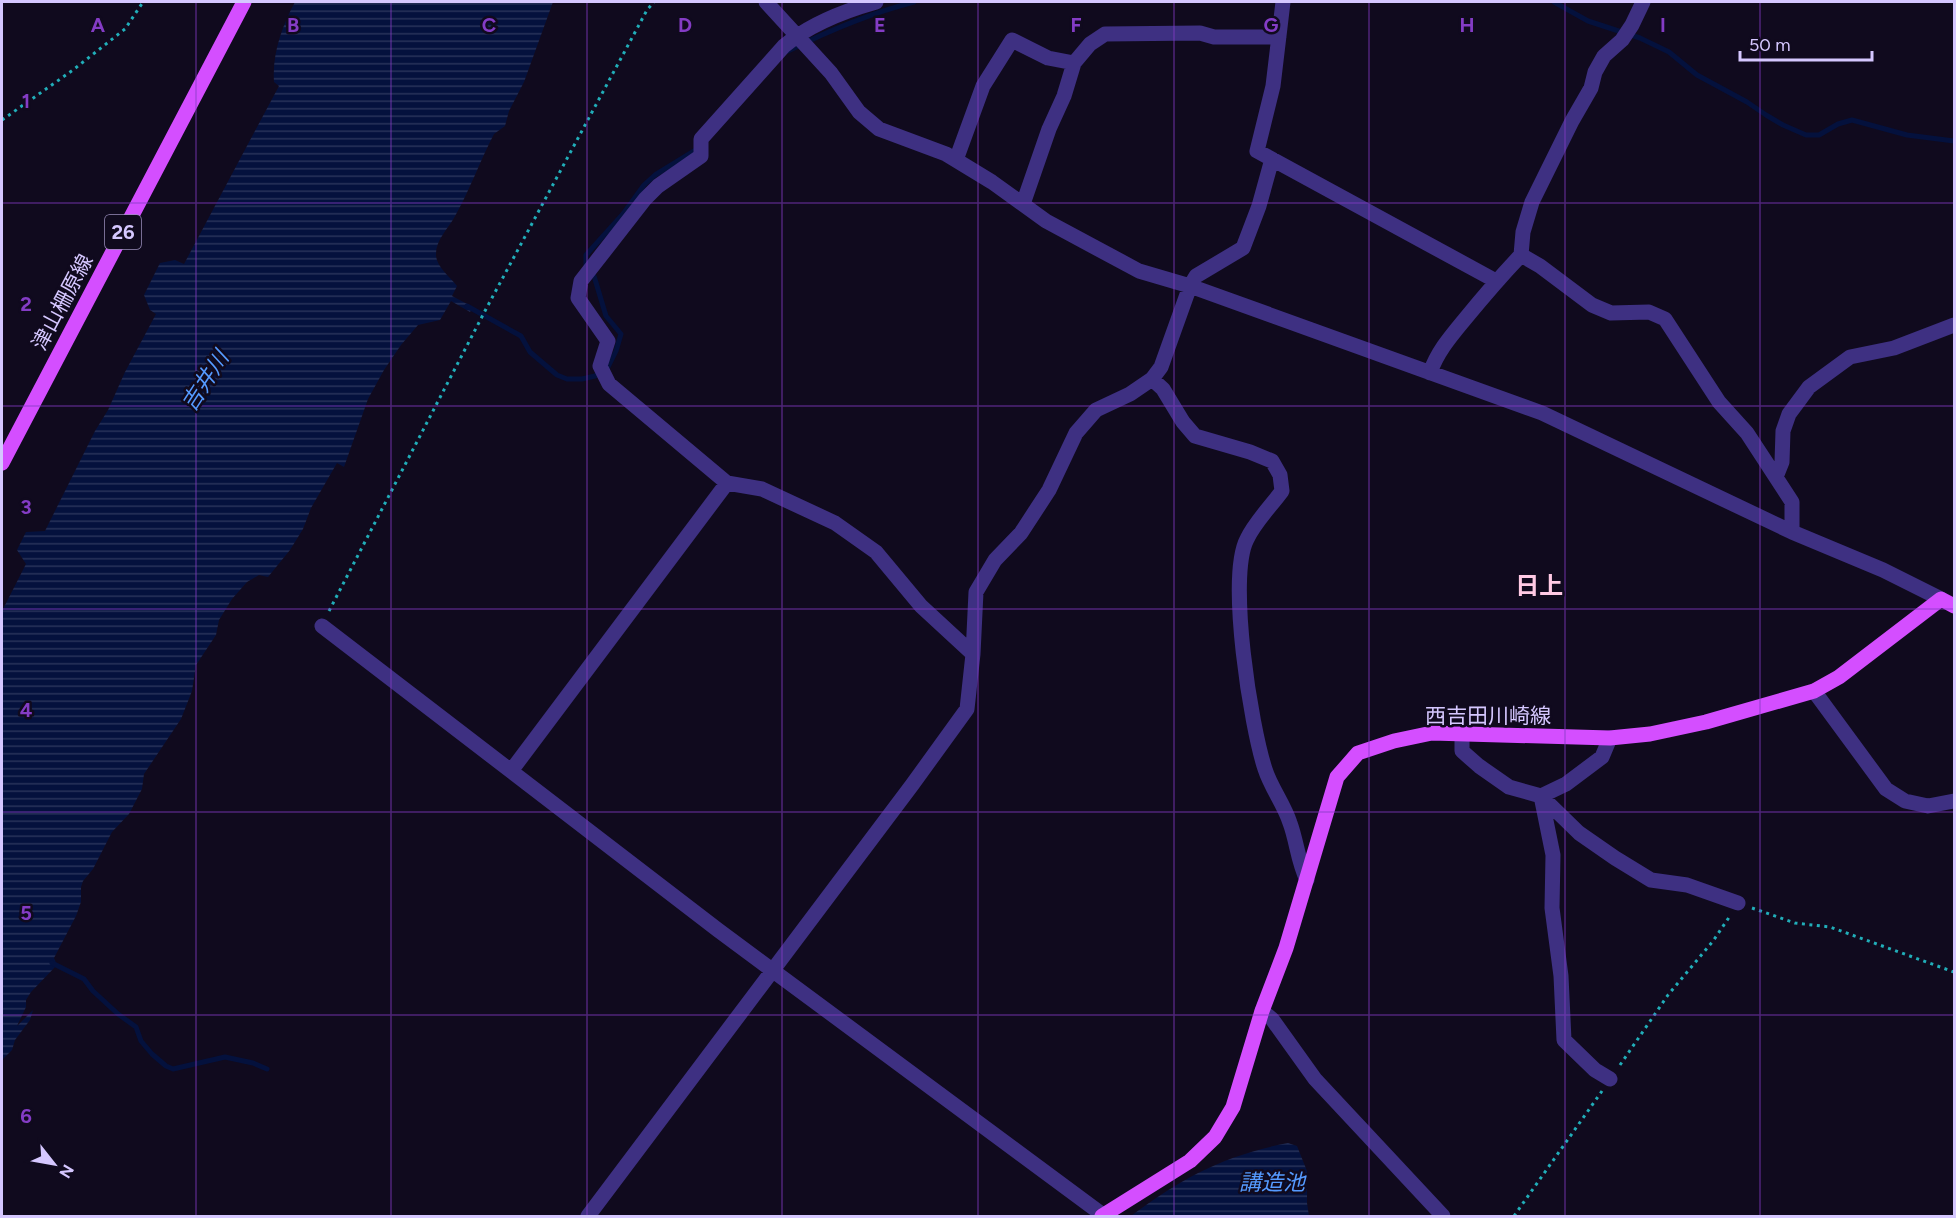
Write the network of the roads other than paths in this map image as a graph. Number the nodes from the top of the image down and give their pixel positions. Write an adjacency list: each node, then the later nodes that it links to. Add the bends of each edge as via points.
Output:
1 (244, 2): 18 (main road, 津山柵原線 / 26)
2 (766, 2): 6 (street)
3 (876, 2): 6 (street, via 834,16)
4 (1283, 2): 7 (street)
5 (1643, 2): 12 (street, via 1622,40 1604,56 1594,72 1591,88 1532,202)
6 (798, 35): 10 (street, via 859,112 879,129); 20 (street, via 701,140 702,156 645,199 581,281 578,298 608,341 600,366 609,384)
7 (1279, 37): 8 (street, via 1105,33); 9 (street, via 1273,86 1257,151)
8 (1074, 63): 10 (street, via 1048,58 1012,40 983,86); 11 (street)
9 (1272, 159): 13 (street); 14 (street, via 1243,248 1196,276)
10 (956, 160): 11 (street)
11 (1023, 204): 14 (street, via 1139,271)
12 (1521, 255): 13 (street); 19 (street, via 1592,305 1611,313 1649,312 1665,319 1719,402 1748,433)
13 (1496, 281): 16 (street, via 1435,358)
14 (1190, 286): 16 (street); 17 (street, via 1161,367)
15 (1954, 325): 19 (street, via 1894,348 1850,357 1809,387 1789,414)
16 (1430, 373): 21 (street, via 1542,413)
17 (1152, 379): 24 (street, via 1096,410 1076,433 1049,490 1022,533 995,560 976,592); 31 (street, via 1195,436 1272,461 1281,475 1282,491 1246,540 1240,569 1239,616 1251,711 1265,770 1290,822)
18 (2, 463)
19 (1776, 477): 21 (street, via 1792,502)
20 (727, 483): 24 (street, via 762,489 835,523 876,552 921,606); 28 (street)
21 (1792, 532): 22 (street)
22 (1948, 602): 25 (main road, 西吉田川崎線)
23 (322, 626): 28 (street)
24 (973, 654): 33 (street, via 967,709)
25 (1814, 691): 27 (main road, 西吉田川崎線, via 1706,722); 30 (street, via 1886,789 1905,801 1928,806)
26 (1462, 732): 27 (main road, 西吉田川崎線); 29 (street, via 1462,751 1479,766 1509,787); 31 (main road, 西吉田川崎線, via 1432,733 1358,753 1337,777)
27 (1610, 738): 29 (street, via 1602,757 1566,784)
28 (511, 771): 33 (street)
29 (1541, 796): 32 (street, via 1579,833 1651,880 1687,885); 35 (street, via 1553,855 1552,909 1564,1040)
30 (1954, 801)
31 (1306, 880): 34 (main road, 西吉田川崎線)
32 (1738, 903)
33 (773, 970): 36 (street); 37 (street)
34 (1263, 1011): 37 (main road, 西吉田川崎線, via 1233,1107 1215,1137 1191,1161); 38 (street, via 1315,1079)
35 (1610, 1079)
36 (588, 1216)
37 (1102, 1216)
38 (1443, 1216)

